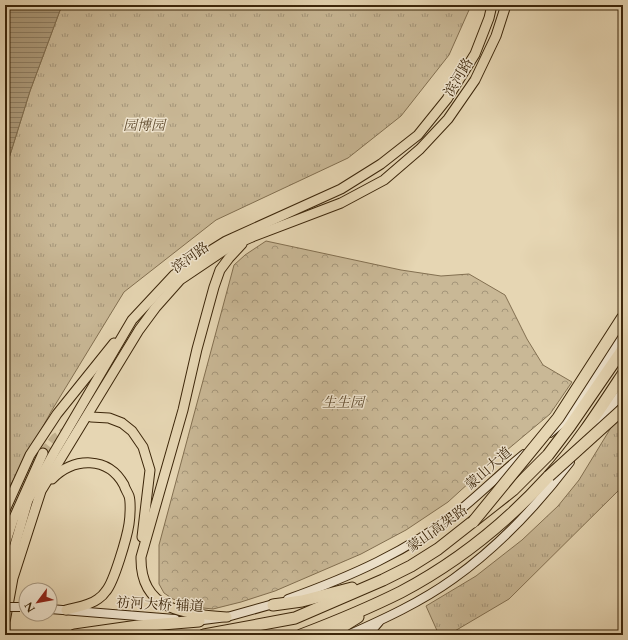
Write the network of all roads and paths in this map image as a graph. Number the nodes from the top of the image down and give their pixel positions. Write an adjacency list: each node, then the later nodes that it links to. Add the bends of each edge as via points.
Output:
1 (492, 5): 5 (main road, 滨河路, via 475,54 447,99 418,134 381,164 340,189 226,241 197,259 174,275)
2 (506, 5): 3 (main road, 滨河路, via 496,36 475,80 448,119 420,149 384,180 341,203)
3 (252, 237): 14 (main road, 滨河路, via 229,247 180,280 156,307 139,330); 18 (main road, via 229,258 220,270 214,287 183,410)
4 (623, 317): 16 (highway, bridge, via 558,418)
5 (132, 320): 15 (main road, via 56,414 30,455); 20 (main road, 滨河路, via 28,500)
6 (623, 334): 21 (main road, 蒙山大道, via 563,422 460,510 410,544 372,565)
7 (623, 349): 16 (highway, 蒙山高架路, bridge, via 548,455 513,490)
8 (623, 374): 13 (highway, bridge, via 594,418)
9 (623, 391): 29 (main road, via 553,483 515,527 452,579)
10 (623, 409): 13 (highway, bridge)
11 (91, 417): 18 (main road, via 109,418 122,423 132,431 143,447 150,470)
12 (43, 453): 17 (main road, via 12,520)
13 (549, 476): 22 (highway, via 489,533 460,555)
14 (42, 490): 27 (main road, via 58,473 73,465 92,463 105,465 119,476 129,497 129,523 107,590 89,604); 31 (main road, 滨河路, via 13,578)
15 (5, 510)
16 (473, 522): 19 (highway, 蒙山高架路, via 411,566)
17 (5, 544)
18 (141, 557): 28 (main road, via 141,570 153,597 194,614)
19 (379, 581): 23 (highway, via 302,601); 33 (highway, 蒙山高架路, via 296,618)
20 (5, 583)
21 (313, 590): 23 (main road, 祊河大桥 辅道)
22 (378, 603): 34 (highway); 35 (highway)
23 (273, 605): 28 (main road, 祊河大桥 辅道)
24 (5, 607): 25 (main road, bridge)
25 (18, 607)
26 (58, 610): 27 (main road, 祊河大桥 辅道)
27 (66, 610): 30 (main road, 祊河大桥 辅道)
28 (227, 617): 30 (main road, 祊河大桥 辅道)
29 (382, 619): 36 (main road); 37 (main road)
30 (199, 621): 32 (highway)
31 (5, 635)
32 (75, 635)
33 (204, 635)
34 (301, 635)
35 (329, 635)
36 (348, 635)
37 (368, 635)

